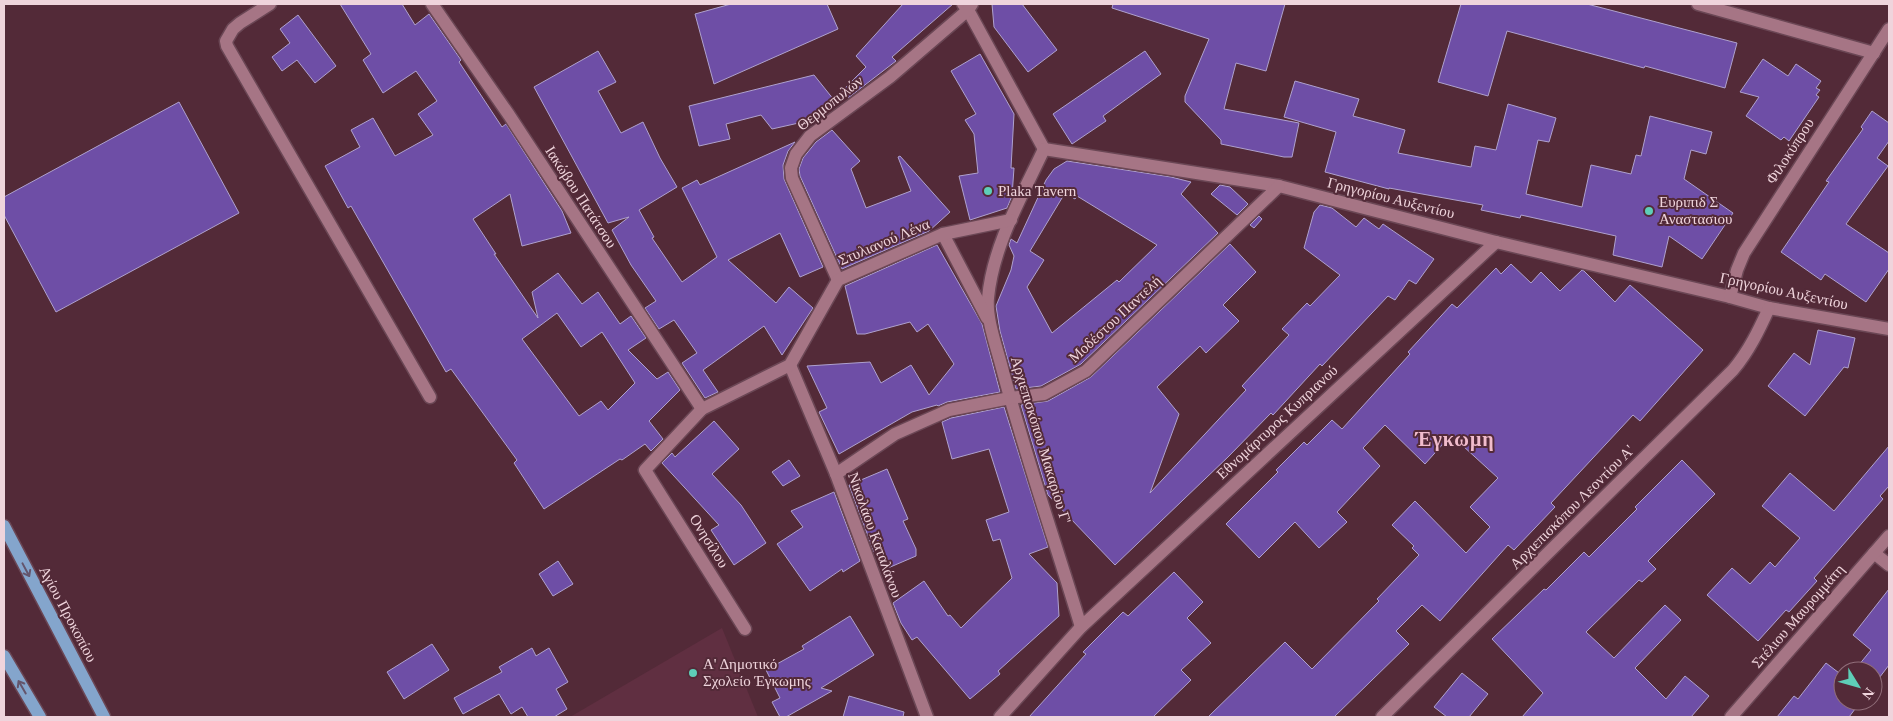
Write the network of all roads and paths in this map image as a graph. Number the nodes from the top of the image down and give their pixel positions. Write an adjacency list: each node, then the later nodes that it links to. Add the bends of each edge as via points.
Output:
1 (270, 4): 18 (street, via 233,29 226,41 227,46)
2 (432, 4): 20 (street, Ιακώβου Πατάτσου)
3 (1698, 4): 6 (street)
4 (968, 6): 7 (street); 12 (street, Θερμοπυλών, via 890,76 810,136 796,154 791,168 792,178)
5 (1889, 29): 6 (street, Φιλοκύπρου)
6 (1874, 53): 13 (street, Φιλοκύπρου, via 1744,253)
7 (1044, 149): 8 (street, Γρηγορίου Αυξεντίου); 9 (street, Αρχιεπισκόπου Μακαρίου Γ')
8 (1278, 186): 11 (street, Γρηγορίου Αυξεντίου); 19 (street, Μοδέστου Παντελή, via 1086,371 1044,394)
9 (1011, 220): 10 (street, Στυλιανού Λένα); 15 (street, Αρχιεπισκόπου Μακαρίου Γ', via 1000,243 990,284 988,301)
10 (943, 234): 12 (street, Στυλιανού Λένα); 15 (street)
11 (1496, 242): 13 (street, Γρηγορίου Αυξεντίου); 26 (street, Εθνομάρτυρος Κυπριανού)
12 (838, 280): 17 (street, Στυλιανού Λένα)
13 (1730, 297): 14 (street, Γρηγορίου Αυξεντίου)
14 (1769, 308): 16 (street, Γρηγορίου Αυξεντίου); 34 (street, Αρχιεπισκόπου Λεοντίου Α', via 1758,333 1733,370)
15 (992, 327): 19 (street, Αρχιεπισκόπου Μακαρίου Γ')
16 (1889, 329)
17 (790, 365): 20 (street); 21 (street, Νικολάου Καταλάνου)
18 (430, 397)
19 (1010, 398): 21 (street, Μοδέστου Παντελή, via 950,410 895,434); 26 (street, Αρχιεπισκόπου Μακαρίου Γ')
20 (702, 409): 27 (street, Ονησίλου, via 645,470)
21 (836, 474): 32 (street, Νικολάου Καταλάνου)
22 (4, 526): 31 (main road, Αγίου Προκοπίου, one-way to 31)
23 (1889, 536): 24 (street, Στέλιου Μαυρομμάτη)
24 (1874, 553): 25 (street); 29 (street, Στέλιου Μαυρομμάτη)
25 (1889, 565)
26 (1081, 627): 33 (street)
27 (745, 629)
28 (4, 656): 30 (main road, one-way to 28)
29 (1733, 716)
30 (40, 717)
31 (104, 717)
32 (926, 717)
33 (1000, 717)
34 (1382, 717)

